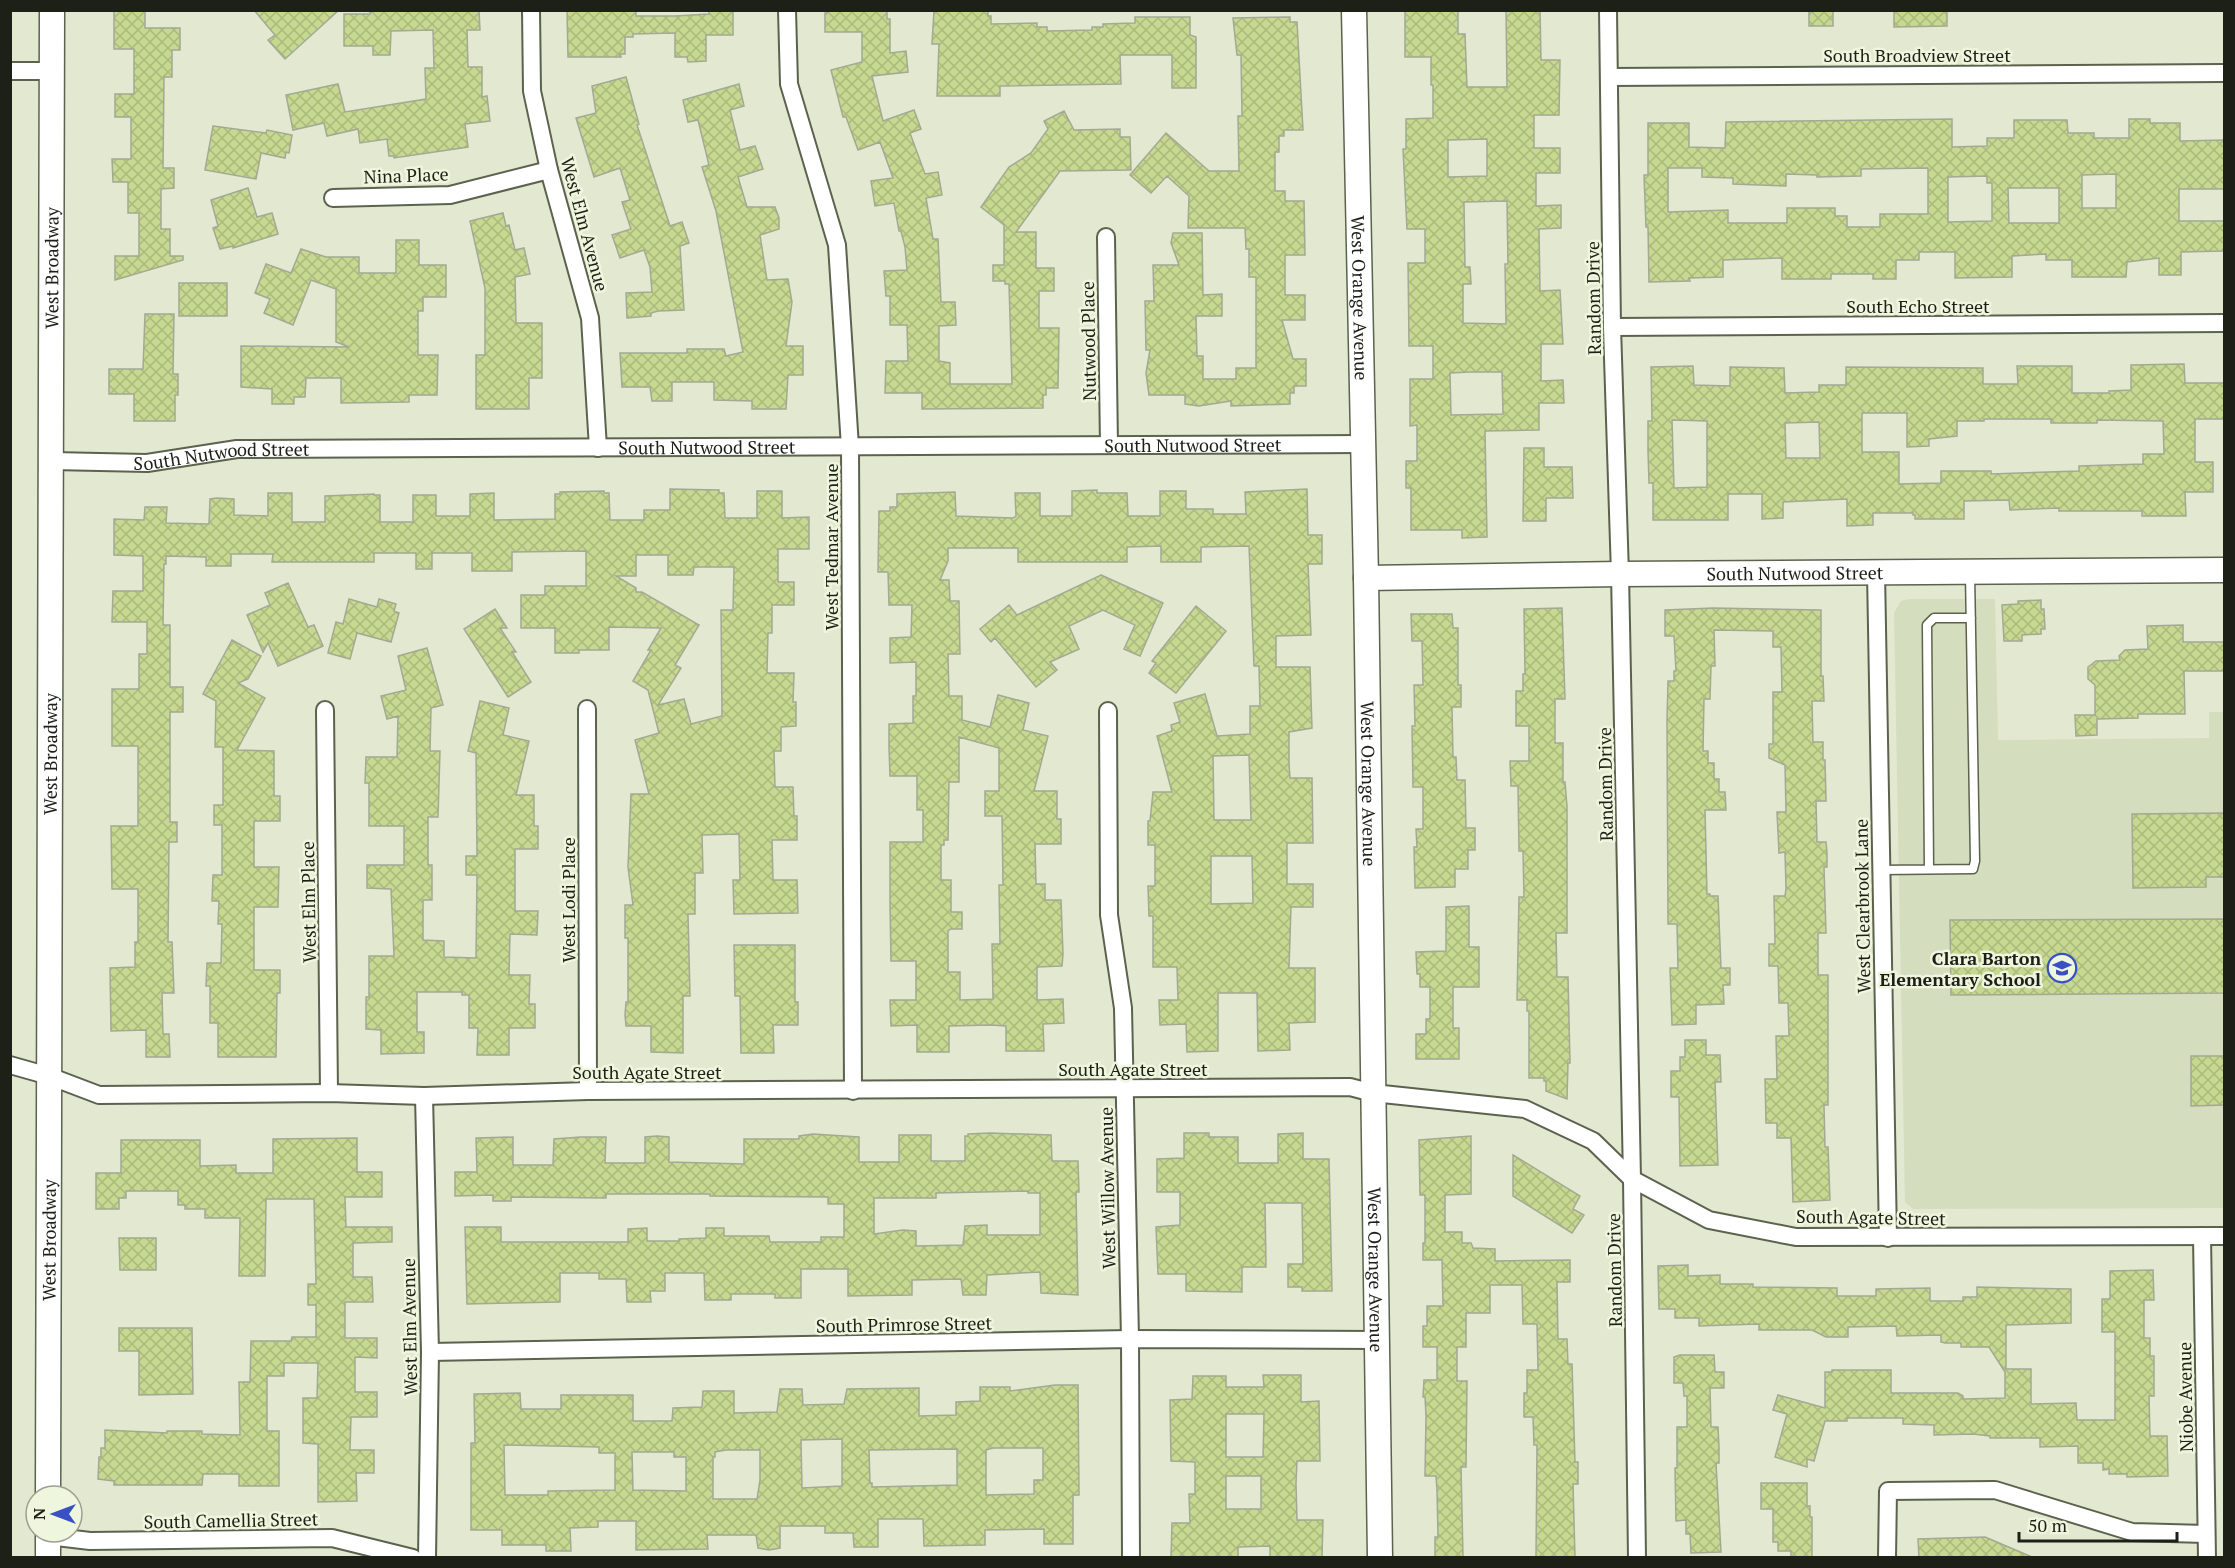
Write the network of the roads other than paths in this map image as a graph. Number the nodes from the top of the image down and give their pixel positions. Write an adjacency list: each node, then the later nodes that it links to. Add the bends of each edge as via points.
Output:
1 (52, 10): 7 (street, West Broadway)
2 (531, 10): 10 (street, West Elm Avenue, via 532,91)
3 (787, 10): 17 (street, West Tedmar Avenue, via 789,84 837,245)
4 (1354, 10): 15 (street, West Orange Avenue)
5 (1608, 10): 9 (street, Random Drive)
6 (10, 71): 7 (street)
7 (52, 71): 19 (street, West Broadway)
8 (2224, 73): 9 (street, South Broadview Street)
9 (1609, 77): 14 (street, Random Drive)
10 (549, 170): 11 (street, Nina Place, via 450,195); 18 (street, West Elm Avenue, via 590,318)
11 (333, 198)
12 (1106, 237): 16 (street, Nutwood Place)
13 (2224, 323): 14 (street, South Echo Street)
14 (1612, 327): 23 (street, Random Drive)
15 (1362, 444): 16 (street, South Nutwood Street); 24 (street, West Orange Avenue)
16 (1109, 445): 17 (street, South Nutwood Street)
17 (850, 447): 18 (street, South Nutwood Street); 34 (street, West Tedmar Avenue)
18 (598, 448): 19 (street, South Nutwood Street, via 237,449 147,463)
19 (52, 461): 32 (street, West Broadway)
20 (2224, 570): 22 (street, South Nutwood Street)
21 (1876, 572): 22 (street, South Nutwood Street); 23 (street, South Nutwood Street); 30 (street, West Clearbrook Lane)
22 (1970, 572): 25 (lane)
23 (1620, 574): 24 (street, South Nutwood Street); 39 (street, Random Drive)
24 (1366, 578): 37 (street, West Orange Avenue)
25 (1971, 618): 29 (lane, via 1934,618 1927,625); 29 (lane, via 1975,861 1973,869)
26 (587, 709): 35 (street, West Lodi Place)
27 (326, 710): 36 (street, West Elm Place)
28 (1108, 711): 33 (street, West Willow Avenue, via 1109,915 1123,1008)
29 (1929, 869): 30 (lane)
30 (1881, 870): 42 (street, West Clearbrook Lane)
31 (10, 1065): 32 (street, South Agate Street)
32 (49, 1076): 36 (street, South Agate Street, via 99,1095); 46 (street, West Broadway)
33 (1124, 1089): 34 (street, South Agate Street); 37 (street, South Agate Street, via 1350,1087); 43 (street, West Willow Avenue)
34 (854, 1090): 35 (street, South Agate Street)
35 (588, 1091): 38 (street, South Agate Street)
36 (329, 1093): 38 (street, South Agate Street)
37 (1373, 1094): 39 (street, South Agate Street, via 1525,1110 1593,1141); 44 (street, West Orange Avenue)
38 (424, 1095): 45 (street, West Elm Avenue)
39 (1632, 1179): 42 (street, South Agate Street, via 1709,1220 1796,1238); 53 (street, Random Drive)
40 (2202, 1236): 41 (street, South Agate Street); 42 (street, South Agate Street); 47 (street, Niobe Avenue)
41 (2224, 1236)
42 (1887, 1238)
43 (1130, 1339): 44 (street, South Primrose Street); 45 (street, South Primrose Street); 51 (street, West Willow Avenue)
44 (1378, 1340): 52 (street, West Orange Avenue)
45 (430, 1352): 50 (street, West Elm Avenue)
46 (48, 1484)
47 (2206, 1534): 54 (street, via 2132,1532 1995,1490 1888,1491); 55 (street, Niobe Avenue)
48 (84, 1541): 49 (street, South Camellia Street, via 332,1538)
49 (413, 1557)
50 (427, 1557)
51 (1131, 1557)
52 (1380, 1557)
53 (1637, 1557)
54 (1887, 1557)
55 (2207, 1557)

